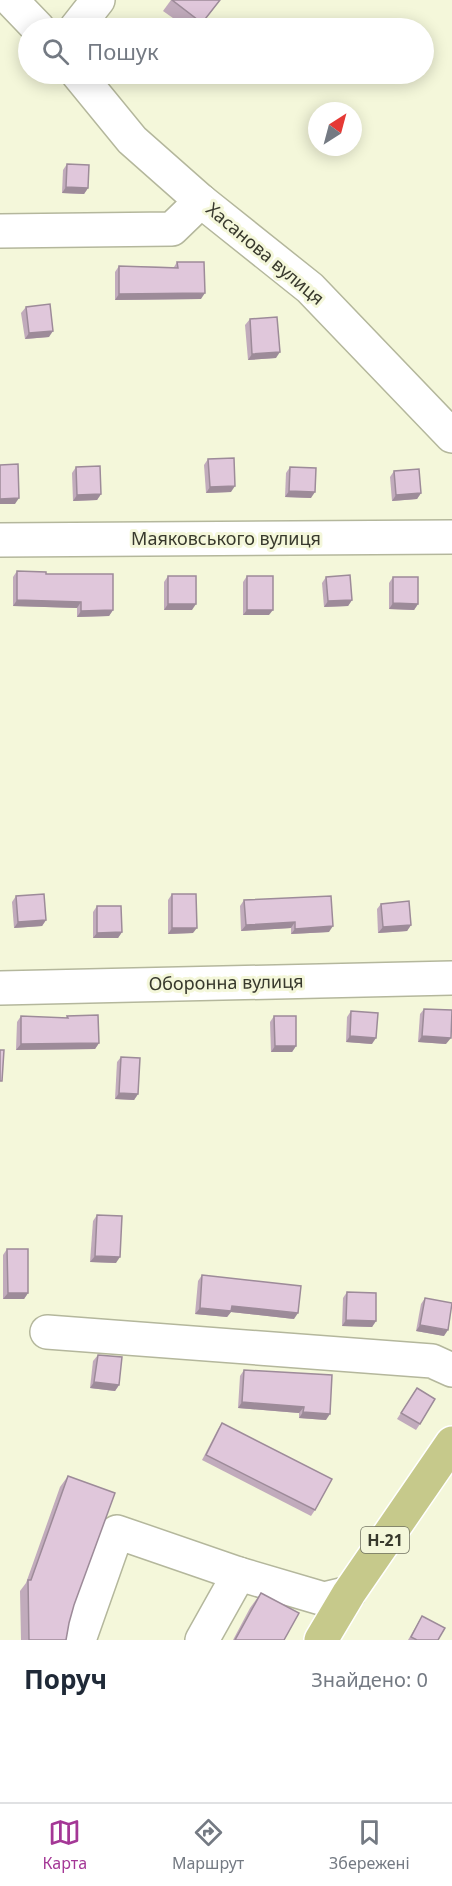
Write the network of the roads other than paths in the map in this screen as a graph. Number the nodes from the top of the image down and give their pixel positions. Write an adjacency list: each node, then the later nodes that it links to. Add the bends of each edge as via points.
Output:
1 (11, 0): 3 (street)
2 (98, 0): 4 (street)
3 (28, 18)
4 (84, 18)
5 (86, 84): 6 (street, Хасанова вулиця, via 132,140)
6 (201, 201): 7 (street, via 172,229); 8 (street, Хасанова вулиця, via 310,288)
7 (0, 231)
8 (452, 436)
9 (452, 537): 10 (street, Маяковського вулиця)
10 (0, 540)
11 (452, 978): 12 (street, Оборонна вулиця)
12 (0, 988)
13 (47, 1332): 14 (street, via 432,1361)
14 (452, 1370)
15 (452, 1443): 17 (main road, Н-21)
16 (239, 1574): 17 (street, via 324,1599); 18 (street, via 117,1532); 19 (street)
17 (349, 1593): 20 (main road, Н-21)
18 (79, 1640)
19 (202, 1640)
20 (321, 1640)

